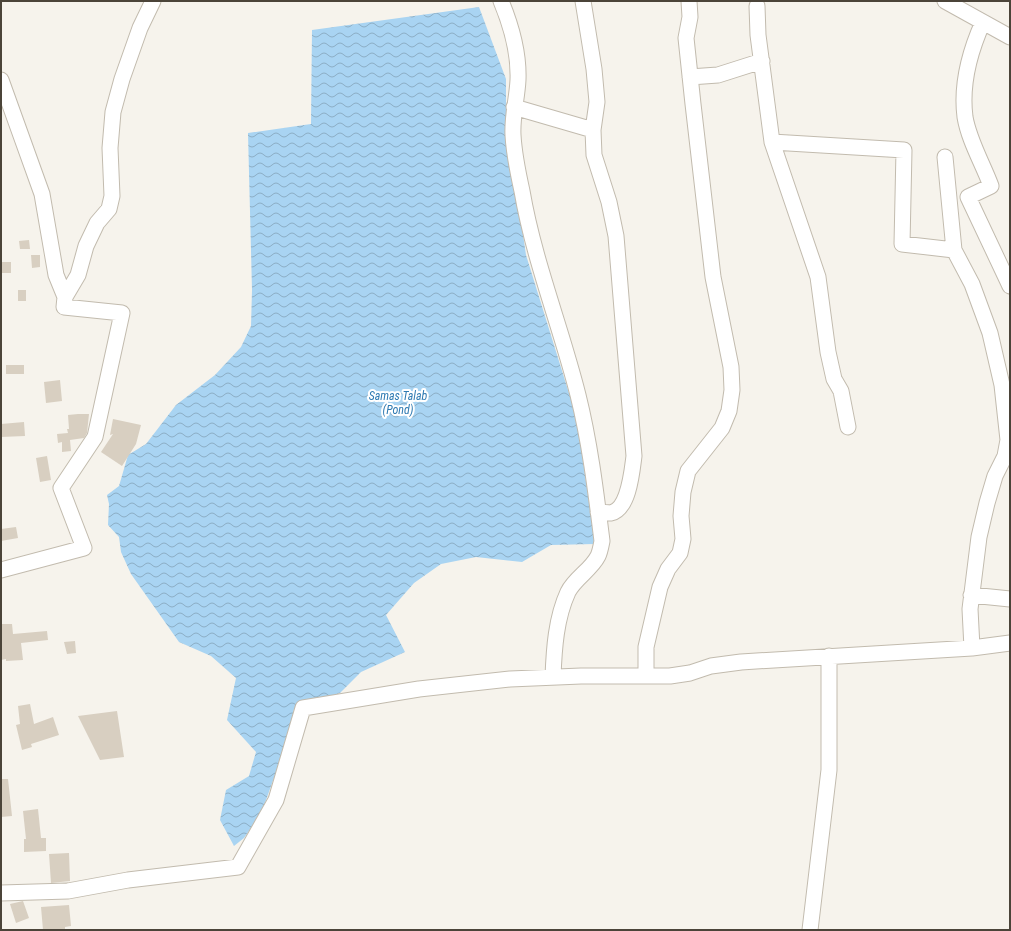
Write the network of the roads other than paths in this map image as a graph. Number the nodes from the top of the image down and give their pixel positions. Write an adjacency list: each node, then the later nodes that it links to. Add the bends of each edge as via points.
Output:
1 (153, 1): 18 (street, via 140,28 113,112 110,148 112,196 109,209 94,229 78,275)
2 (501, 1): 12 (street, via 509,20 515,51 518,80)
3 (583, 1): 13 (street, via 597,102)
4 (689, 1): 10 (street, via 690,17 686,38)
5 (945, 1): 7 (street)
6 (757, 6): 9 (street)
7 (983, 22): 8 (street); 17 (street, via 972,46 965,88 965,117 992,186 968,197)
8 (1010, 36)
9 (762, 61): 10 (street, via 718,76); 14 (street)
10 (690, 77): 27 (street, via 713,277 731,367 732,390 729,411 722,428 688,472 682,504 683,539 680,553 668,569 660,587 646,647)
11 (1, 80): 18 (street, via 42,194 56,275)
12 (514, 107): 13 (street); 20 (street, via 513,135 529,234 552,303 578,396 588,442)
13 (593, 130): 20 (street, via 594,155 609,202 616,236 634,456 626,497 619,508 612,513)
14 (772, 142): 16 (street, via 904,150 902,244); 19 (street, via 818,277 828,352 834,379 841,391)
15 (945, 157): 16 (street)
16 (954, 250): 22 (street, via 972,284 990,333 1002,385 1008,440 1005,456 995,476 987,502)
17 (1010, 286)
18 (65, 297): 21 (street, via 64,307 122,313 94,437 61,488 84,548)
19 (848, 426)
20 (598, 512): 28 (street, via 602,541 599,556 569,591 561,615 553,656)
21 (1, 570)
22 (971, 595): 23 (street); 25 (street)
23 (1010, 599)
24 (1010, 643): 25 (street)
25 (972, 648): 26 (street)
26 (829, 656): 27 (street, via 741,662 670,676); 30 (street, via 829,770)
27 (646, 676): 28 (street)
28 (553, 677): 29 (street, via 419,689 303,708 276,800 238,867 128,880 68,891)
29 (1, 893)
30 (810, 930)

